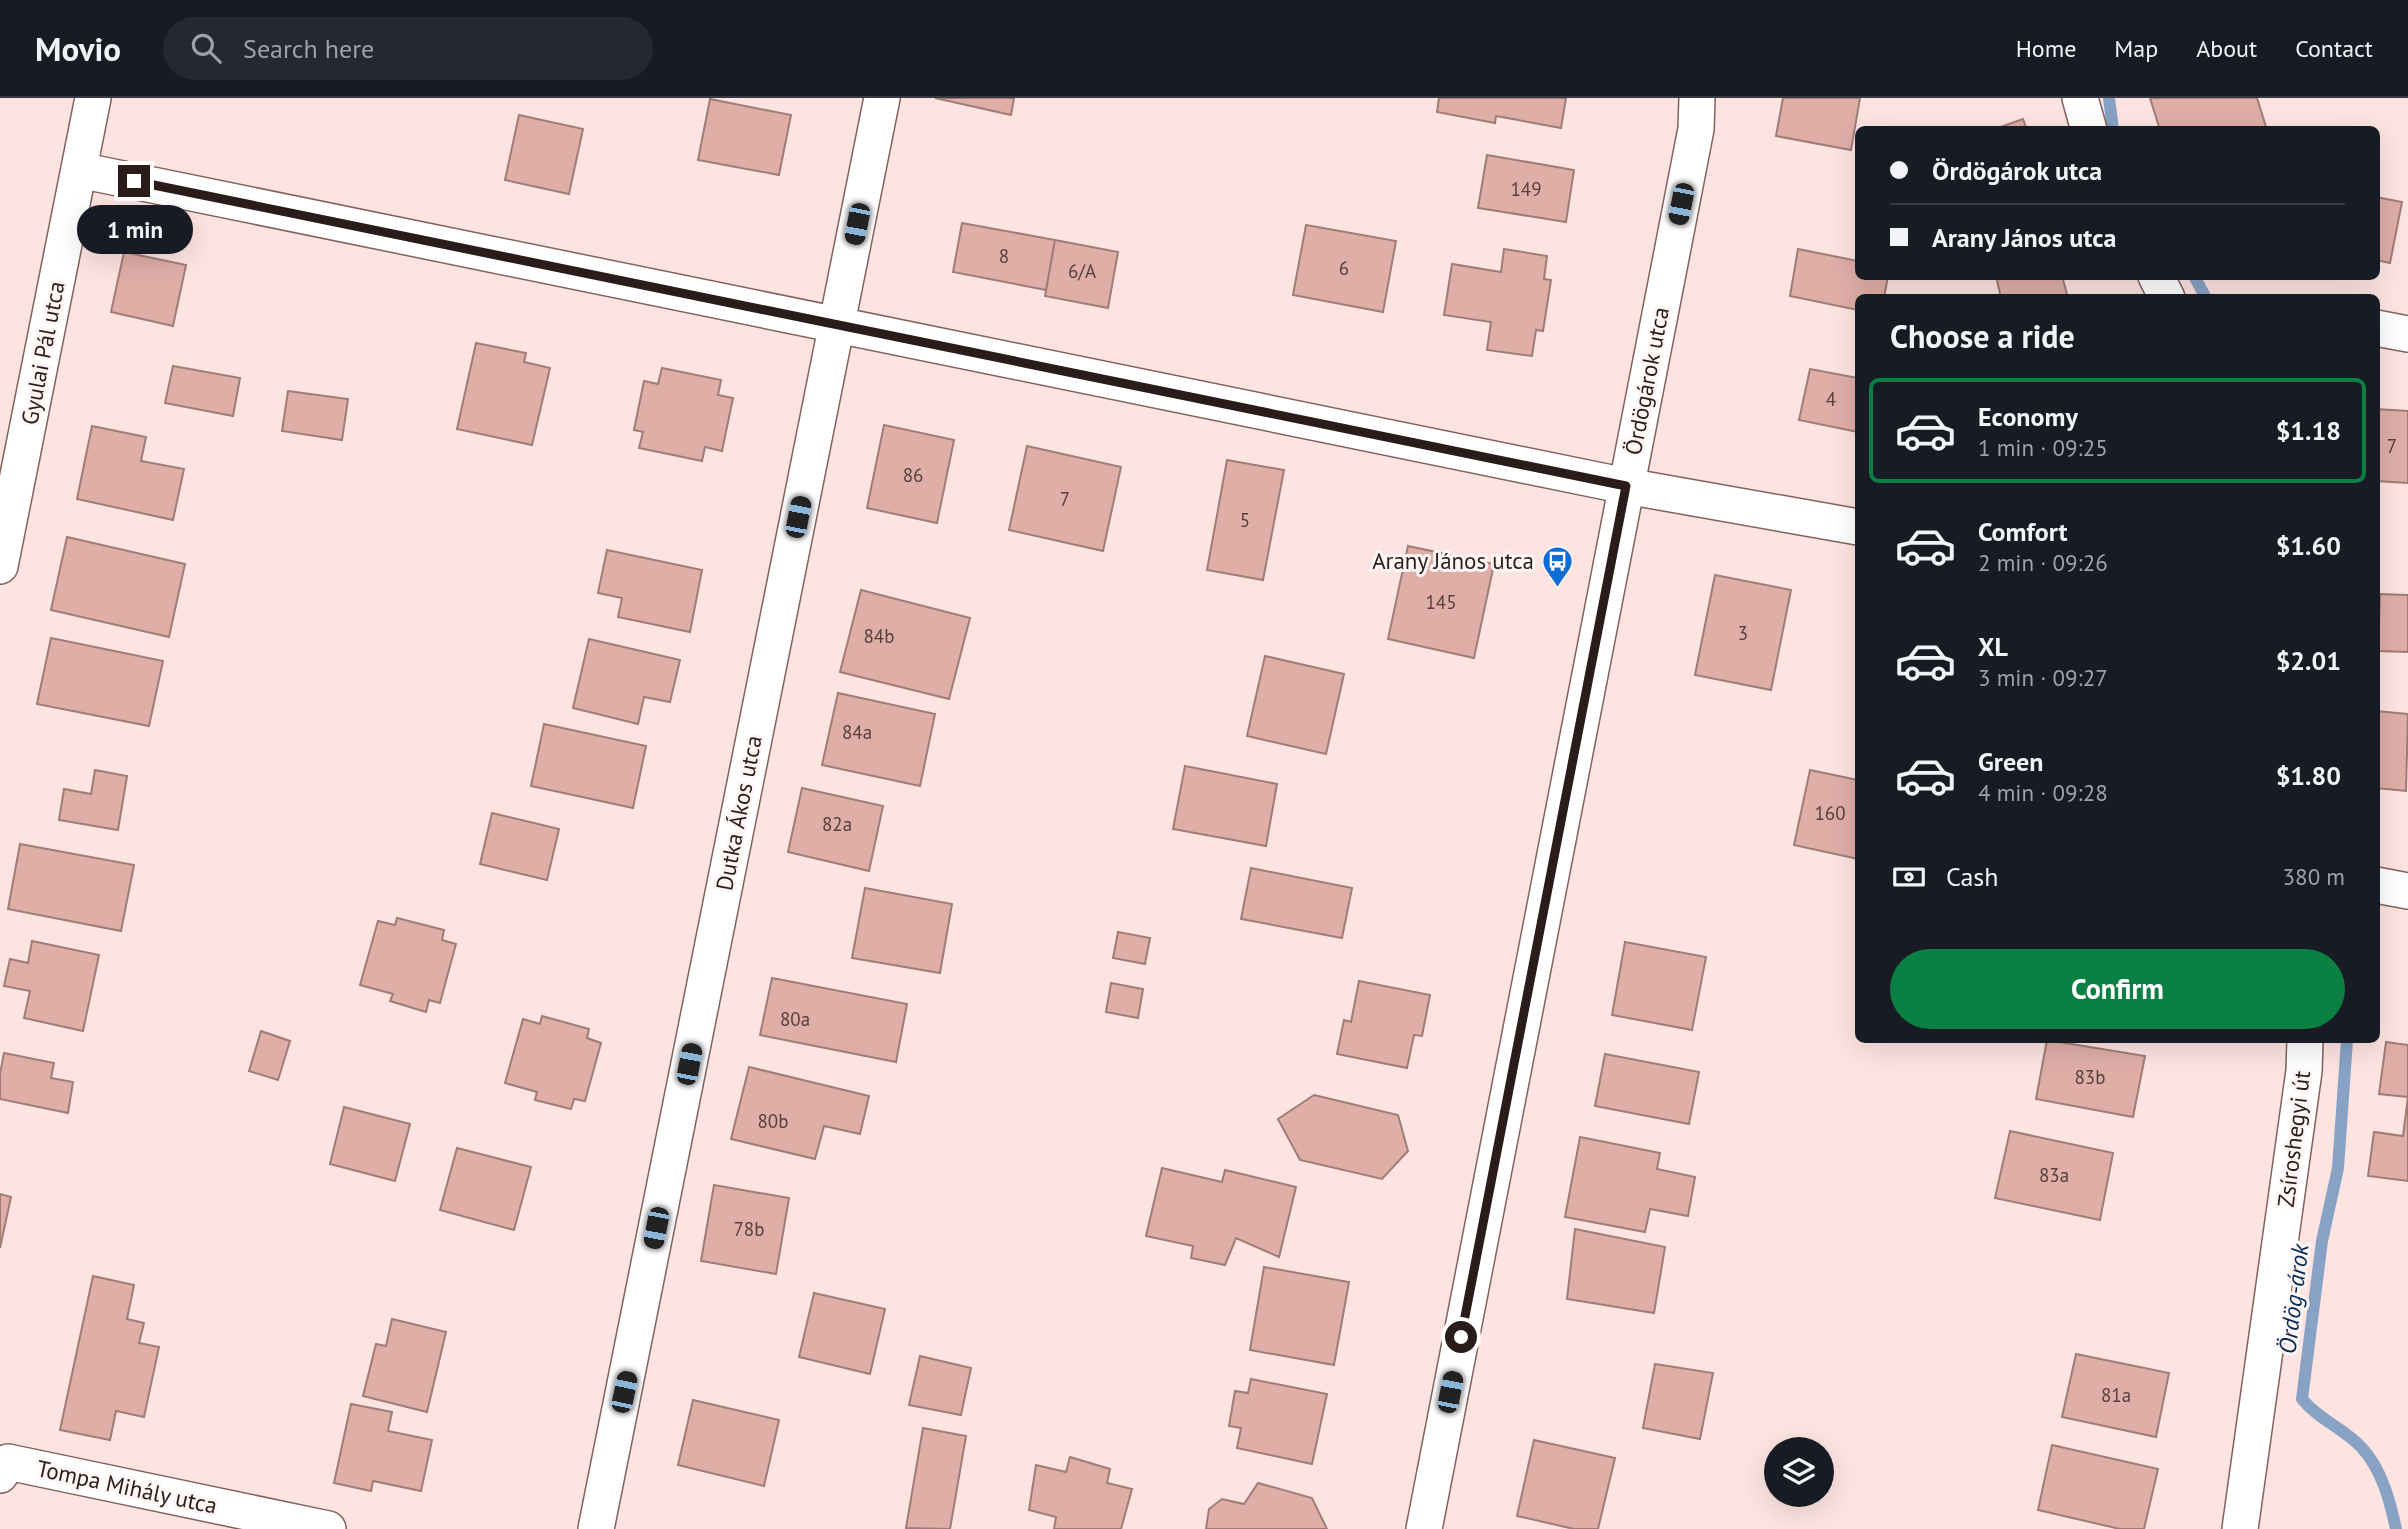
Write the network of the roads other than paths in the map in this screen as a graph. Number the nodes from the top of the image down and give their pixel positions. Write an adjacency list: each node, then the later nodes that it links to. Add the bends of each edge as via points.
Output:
1 (93, 98): 6 (street, Gyulai Pál utca)
2 (882, 98): 7 (street, Dutka Ákos utca)
3 (1697, 98): 10 (street, Ördögárok utca, via 1696,129)
4 (2080, 98): 5 (street)
5 (2088, 126)
6 (79, 170): 7 (street); 12 (street, Gyulai Pál utca)
7 (836, 325): 10 (street); 18 (street, Dutka Ákos utca)
8 (2380, 328): 9 (street)
9 (2408, 334)
10 (1626, 486): 11 (street); 19 (street, Ördögárok utca)
11 (1855, 526)
12 (0, 566)
13 (2380, 885): 14 (street)
14 (2408, 891)
15 (2305, 1043): 20 (street, Zsíroshegyi út)
16 (4, 1469): 17 (street, Tompa Mihály utca)
17 (328, 1529)
18 (596, 1529)
19 (1424, 1529)
20 (2240, 1529)

